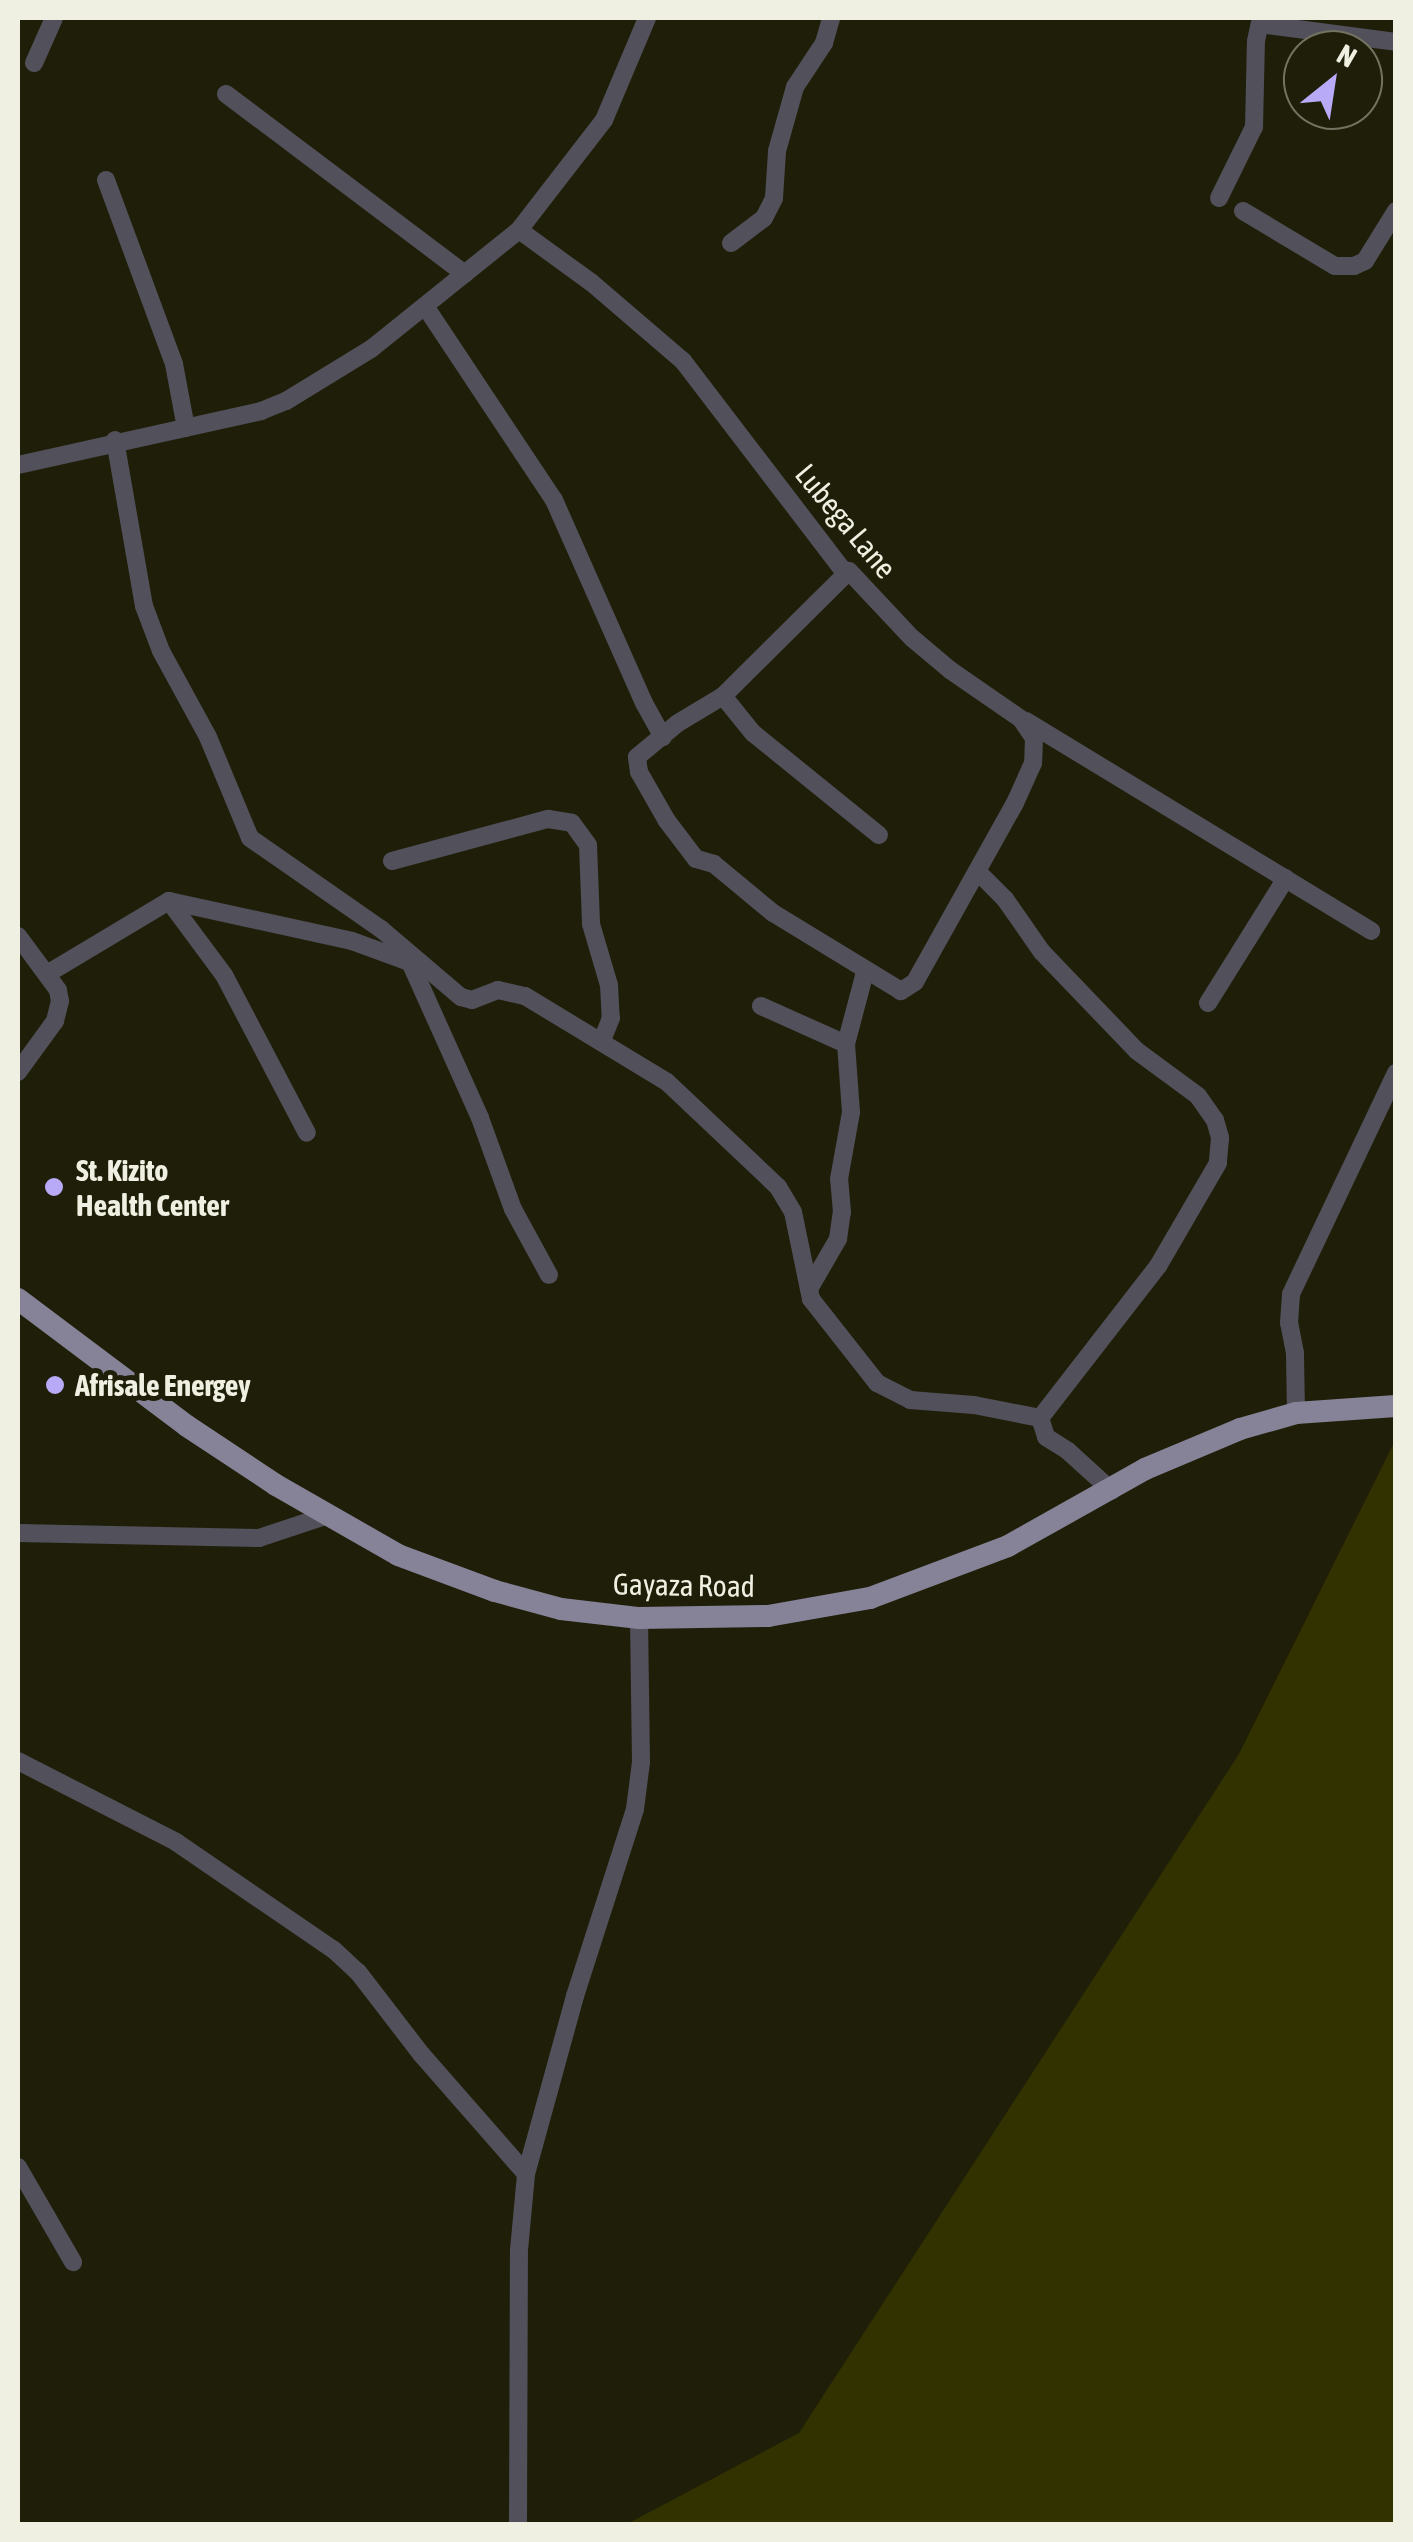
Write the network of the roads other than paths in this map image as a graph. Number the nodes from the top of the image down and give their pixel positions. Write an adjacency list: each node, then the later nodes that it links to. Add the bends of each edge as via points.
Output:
1 (54, 18): 6 (street)
2 (647, 18): 12 (street, via 604,120)
3 (830, 18): 13 (street, via 824,43 794,87 777,151 774,198 764,218)
4 (1261, 21): 5 (street); 9 (street, via 1254,127)
5 (1396, 42)
6 (34, 63)
7 (226, 94): 14 (street)
8 (106, 180): 16 (street, via 174,364)
9 (1219, 198)
10 (1243, 211): 11 (street, via 1335,266 1365,261)
11 (1396, 211)
12 (519, 230): 14 (street); 19 (street, Lubega Lane, via 683,361 824,548)
13 (731, 243)
14 (465, 274): 15 (street)
15 (425, 306): 16 (street, via 372,349 286,401); 22 (street, via 554,500)
16 (186, 428): 17 (street)
17 (115, 440): 18 (street); 30 (street, via 144,606 250,838 370,921)
18 (18, 465)
19 (850, 571): 20 (street); 21 (street, Lubega Lane, via 912,638)
20 (723, 696): 22 (street); 23 (street, via 758,736)
21 (1021, 718): 25 (street, via 1034,738 1033,763); 26 (street, Lubega Lane)
22 (663, 737): 31 (street, via 637,757 639,772 696,859 714,864 772,912)
23 (880, 835)
24 (392, 861): 35 (street, via 548,818 572,823 588,845 591,924 610,985 612,1013)
25 (977, 871): 31 (street, via 910,989 891,988); 45 (street, via 1042,952 1137,1051 1198,1096 1220,1138 1218,1163 1158,1266)
26 (1286, 878): 28 (street, Lubega Lane); 33 (street)
27 (169, 901): 30 (street, via 352,941); 32 (street); 39 (street, via 224,974)
28 (1371, 931)
29 (18, 936): 32 (street)
30 (417, 965): 35 (street, via 461,996 472,1000 498,990 525,996); 40 (street, via 514,1209)
31 (865, 972): 36 (street)
32 (47, 974): 37 (street, via 60,1001 56,1021)
33 (1208, 1003)
34 (761, 1006): 36 (street)
35 (602, 1040): 41 (street, via 667,1082 778,1187 792,1212)
36 (846, 1044): 41 (street, via 851,1112 839,1179 838,1239)
37 (18, 1072)
38 (1396, 1073): 44 (street, via 1291,1294)
39 (306, 1133)
40 (549, 1274)
41 (808, 1289): 45 (street, via 891,1393)
42 (18, 1299): 47 (main road, Gayaza Road, via 187,1426)
43 (1396, 1406): 44 (main road, Gayaza Road)
44 (1296, 1414): 46 (main road, Gayaza Road, via 1189,1449)
45 (1040, 1418): 46 (street, via 1046,1438)
46 (1112, 1490): 49 (main road, Gayaza Road, via 1008,1546 870,1598 768,1616)
47 (328, 1515): 48 (street, via 258,1538); 49 (main road, Gayaza Road, via 442,1574 562,1609)
48 (18, 1534)
49 (639, 1618): 52 (street, via 635,1810 574,1996)
50 (18, 1761): 52 (street, via 176,1842 334,1950)
51 (18, 2166): 53 (street)
52 (526, 2174): 54 (street, via 519,2250)
53 (73, 2262)
54 (518, 2524)

